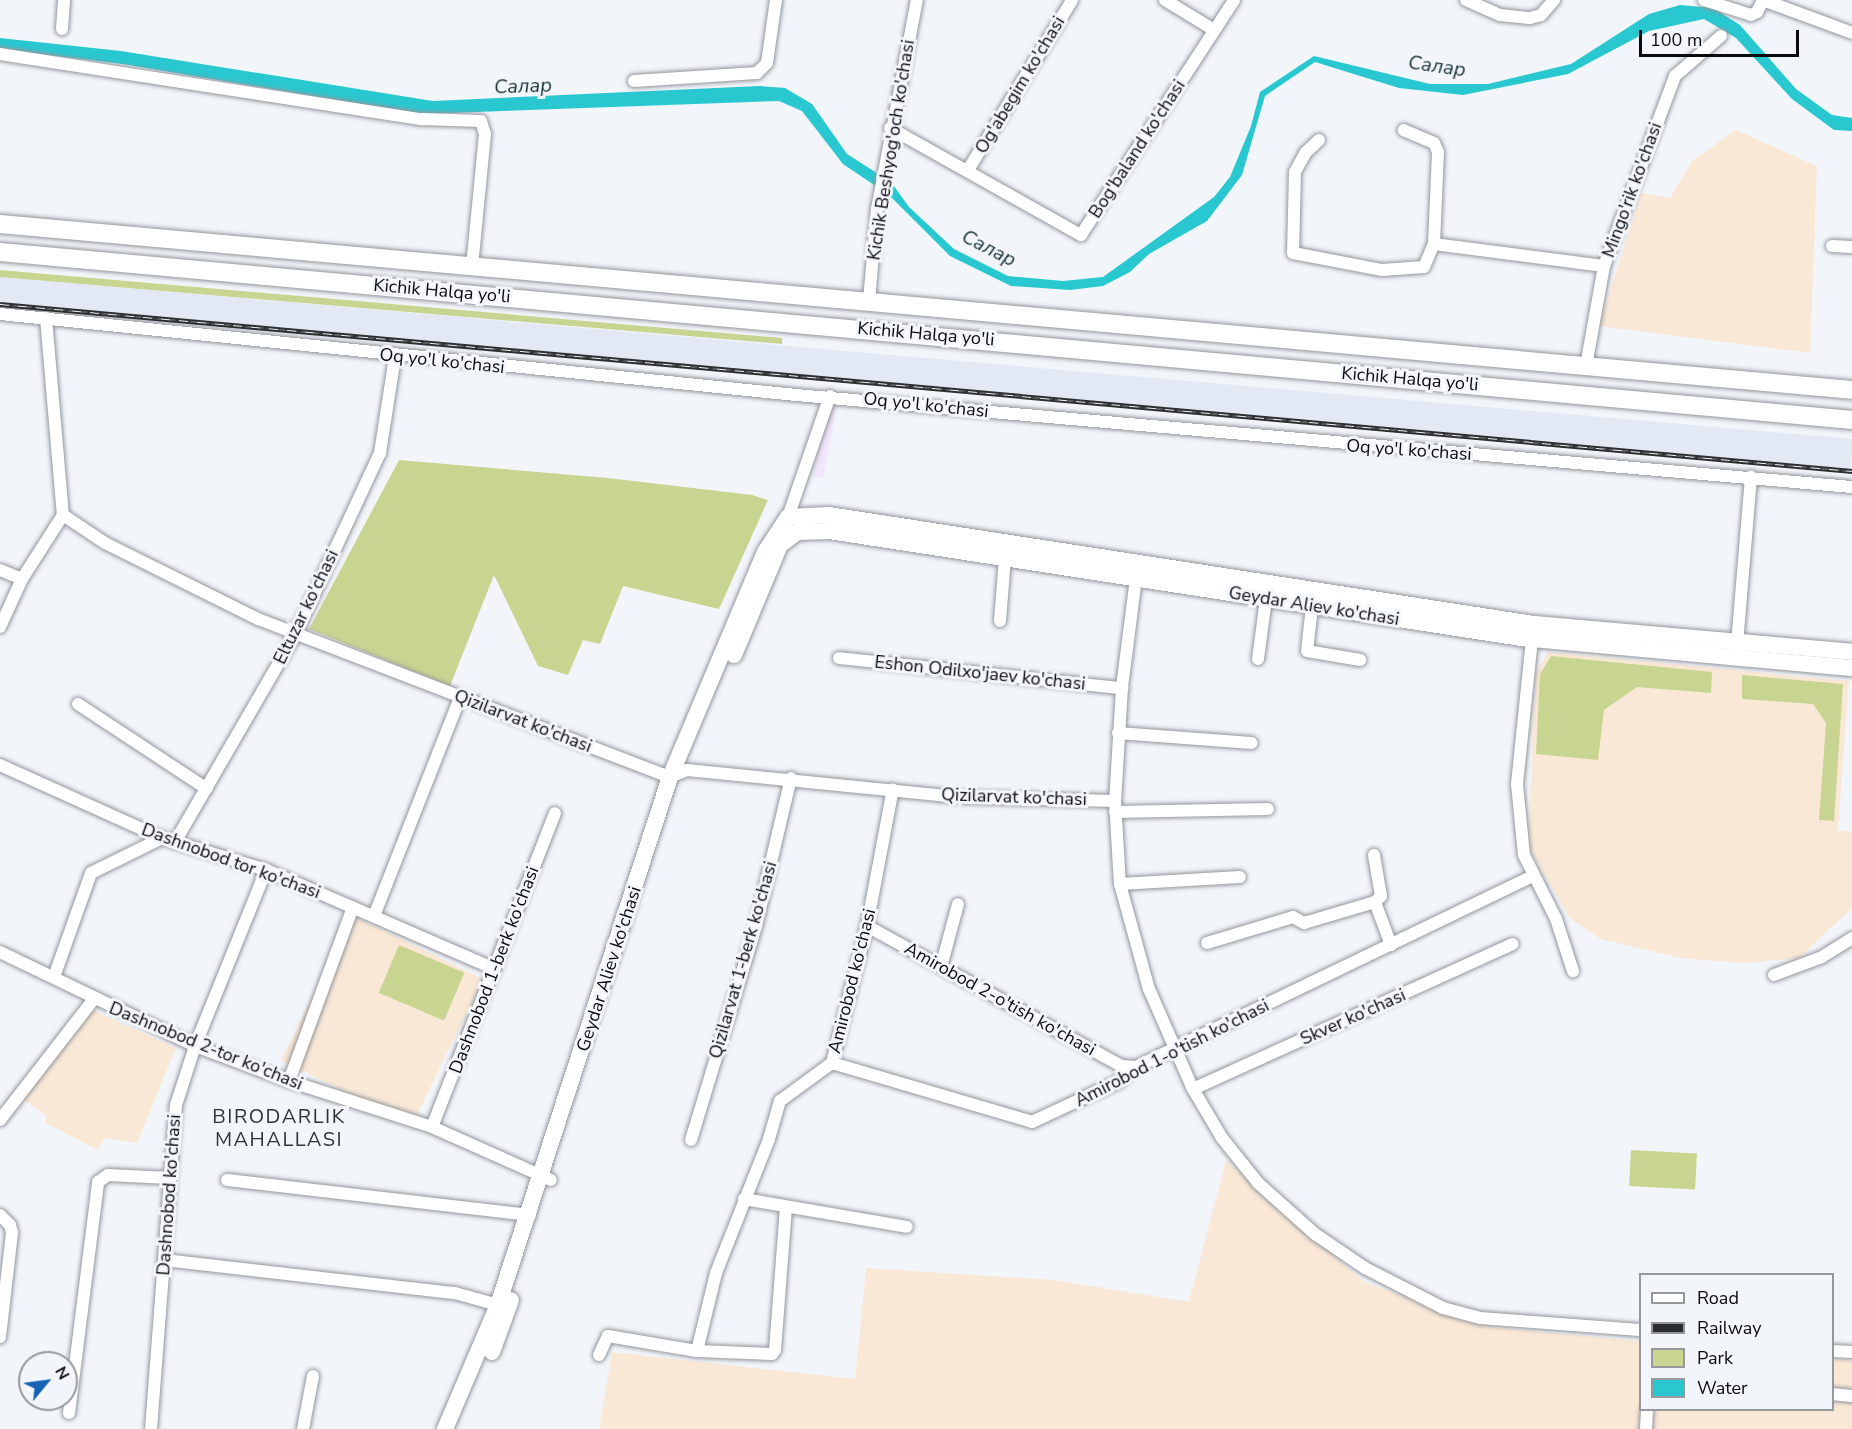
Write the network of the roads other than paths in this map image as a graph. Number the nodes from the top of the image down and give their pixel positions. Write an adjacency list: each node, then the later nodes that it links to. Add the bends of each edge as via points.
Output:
1 (64, 0): 11 (street)
2 (776, 0): 16 (street, via 767,63 757,73)
3 (917, 0): 17 (street, Kichik Beshyog'och ko'chasi)
4 (1071, 0): 20 (street, Og'abegim ko'chasi)
5 (1165, 0): 12 (street)
6 (1234, 0): 12 (street, Bog'baland ko'chasi)
7 (1466, 0): 10 (street, via 1500,15 1530,18)
8 (1704, 0): 9 (street, via 1754,15)
9 (1763, 0): 13 (street)
10 (1552, 3)
11 (62, 29)
12 (1214, 30): 20 (street, Bog'baland ko'chasi, via 1081,236)
13 (1852, 33)
14 (1721, 36): 26 (street, Mingo'rik ko'chasi, via 1675,76)
15 (0, 54): 27 (street, via 422,119 481,121 485,134)
16 (634, 81)
17 (890, 128): 20 (street, Bog'baland ko'chasi); 28 (street, Kichik Beshyog'och ko'chasi, via 877,209)
18 (1404, 130): 22 (street, via 1434,143 1438,152)
19 (1319, 140): 22 (street, via 1306,152 1295,172 1293,253 1382,270 1424,267)
20 (968, 170)
21 (0, 224): 27 (highway, Kichik Halqa yo'li)
22 (1434, 244): 26 (street)
23 (1832, 246): 24 (street)
24 (1852, 247)
25 (0, 252): 31 (highway, Kichik Halqa yo'li)
26 (1604, 266): 33 (street, Mingo'rik ko'chasi)
27 (472, 267): 28 (highway, Kichik Halqa yo'li)
28 (869, 301): 31 (highway); 33 (highway, Kichik Halqa yo'li)
29 (0, 314): 30 (street, Oq yo'l ko'chasi)
30 (46, 318): 32 (street, Oq yo'l ko'chasi); 39 (street)
31 (867, 328): 36 (highway, Kichik Halqa yo'li)
32 (395, 357): 35 (street, Oq yo'l ko'chasi); 52 (street, Eltuzar ko'chasi, via 380,453)
33 (1586, 366): 34 (highway, Kichik Halqa yo'li)
34 (1852, 390)
35 (830, 396): 37 (street, Oq yo'l ko'chasi, via 1258,438); 40 (street, Geydar Aliev ko'chasi)
36 (1852, 420)
37 (1751, 477): 38 (street, Oq yo'l ko'chasi); 53 (street)
38 (1852, 487)
39 (63, 515): 46 (street); 52 (street, Qizilarvat ko'chasi, via 115,548 258,619)
40 (788, 517): 41 (main road, Geydar Aliev ko'chasi, via 829,515); 42 (main road, Geydar Aliev ko'chasi); 65 (main road, Geydar Aliev ko'chasi, via 765,552)
41 (929, 539): 42 (main road, Geydar Aliev ko'chasi, via 817,530 797,532); 43 (main road, Geydar Aliev ko'chasi); 45 (main road, Geydar Aliev ko'chasi)
42 (783, 543): 65 (main road, Geydar Aliev ko'chasi)
43 (1005, 558): 45 (main road, Geydar Aliev ko'chasi); 49 (street)
44 (0, 570): 46 (street)
45 (1137, 571): 47 (main road, Geydar Aliev ko'chasi); 51 (main road, Geydar Aliev ko'chasi); 59 (street)
46 (22, 579): 50 (street)
47 (1266, 599): 48 (main road, Geydar Aliev ko'chasi); 56 (street)
48 (1312, 606): 51 (main road, Geydar Aliev ko'chasi); 57 (street, via 1307,651)
49 (1000, 621)
50 (0, 627)
51 (1533, 632): 53 (main road, Geydar Aliev ko'chasi); 76 (street, via 1517,784 1524,855)
52 (296, 633): 60 (street, Qizilarvat ko'chasi); 67 (street, Eltuzar ko'chasi)
53 (1736, 650): 54 (main road, Geydar Aliev ko'chasi); 58 (main road, Geydar Aliev ko'chasi)
54 (1852, 652)
55 (839, 658): 59 (street, Eshon Odilxo'jaev ko'chasi)
56 (1258, 660)
57 (1360, 660)
58 (1852, 668)
59 (1122, 688): 62 (street)
60 (460, 698): 65 (street, Qizilarvat ko'chasi); 82 (street)
61 (78, 704): 67 (street)
62 (1119, 733): 63 (street); 69 (street)
63 (1252, 743)
64 (0, 765): 72 (street, Dashnobod tor ko'chasi)
65 (676, 774): 66 (street, Qizilarvat ko'chasi); 105 (main road, Geydar Aliev ko'chasi)
66 (790, 778): 68 (street, Qizilarvat ko'chasi); 103 (street, Qizilarvat 1-berk ko'chasi, via 756,926)
67 (207, 789): 73 (street, Eltuzar ko'chasi)
68 (893, 789): 69 (street, Qizilarvat ko'chasi); 83 (street, Amirobod ko'chasi)
69 (1115, 806): 70 (street, Qizilarvat ko'chasi); 78 (street)
70 (1268, 809)
71 (555, 813): 90 (street, Dashnobod 1-berk ko'chasi)
72 (162, 838): 73 (street, Dashnobod tor ko'chasi); 93 (street, via 91,873)
73 (176, 842): 75 (street, Dashnobod tor ko'chasi)
74 (1374, 855): 79 (street, via 1382,896)
75 (266, 870): 81 (street, Dashnobod tor ko'chasi); 95 (street, Dashnobod ko'chasi)
76 (1532, 876): 87 (street, Amirobod 1-o'tish ko'chasi); 91 (street, via 1556,919)
77 (1240, 877): 78 (street)
78 (1120, 884): 96 (street, via 1142,969)
79 (1376, 902): 85 (street, via 1304,923 1293,917); 87 (street)
80 (958, 904): 89 (street)
81 (353, 907): 82 (street, Dashnobod tor ko'chasi); 99 (street)
82 (374, 916): 90 (street, Dashnobod tor ko'chasi)
83 (867, 926): 89 (street, Amirobod 2-o'tish ko'chasi); 97 (street, Amirobod ko'chasi)
84 (1852, 938): 92 (street, via 1822,957)
85 (1207, 943)
86 (1513, 944): 100 (street, Skver ko'chasi)
87 (1391, 945): 96 (street, Amirobod 1-o'tish ko'chasi)
88 (0, 952): 93 (street, Dashnobod 2-tor ko'chasi)
89 (941, 967): 98 (street, Amirobod 2-o'tish ko'chasi, via 1122,1065)
90 (495, 969): 102 (street, Dashnobod 1-berk ko'chasi)
91 (1573, 971)
92 (1774, 975)
93 (54, 977): 94 (street, Dashnobod 2-tor ko'chasi)
94 (93, 1000): 95 (street, Dashnobod 2-tor ko'chasi); 101 (street)
95 (195, 1046): 99 (street, Dashnobod 2-tor ko'chasi); 104 (street, Dashnobod ko'chasi, via 176,1106)
96 (1174, 1048): 98 (street, Amirobod 1-o'tish ko'chasi); 100 (street)
97 (832, 1063): 98 (street, Amirobod 1-o'tish ko'chasi, via 1029,1123 1120,1081); 107 (street, Amirobod ko'chasi, via 780,1101)
98 (1136, 1067)
99 (289, 1081): 102 (street, Dashnobod 2-tor ko'chasi)
100 (1193, 1089): 115 (street, via 1245,1169 1323,1240 1365,1268 1443,1308 1491,1319)
101 (0, 1120)
102 (432, 1127): 105 (street, Dashnobod 2-tor ko'chasi)
103 (691, 1140)
104 (170, 1178): 112 (street, Dashnobod ko'chasi); 125 (street, via 108,1175 98,1182)
105 (547, 1178): 110 (main road, Geydar Aliev ko'chasi); 114 (main road, Geydar Aliev ko'chasi)
106 (227, 1180): 110 (street)
107 (744, 1199): 108 (street); 117 (street, Amirobod ko'chasi, via 716,1273)
108 (786, 1208): 111 (street); 117 (street, via 775,1350 765,1355)
109 (0, 1215): 116 (street, via 12,1233)
110 (530, 1215): 113 (main road, Geydar Aliev ko'chasi)
111 (907, 1227)
112 (164, 1260): 113 (street, via 455,1293); 126 (street, Dashnobod ko'chasi)
113 (498, 1305): 114 (main road, Geydar Aliev ko'chasi)
114 (498, 1325): 128 (main road, Geydar Aliev ko'chasi); 129 (main road, Geydar Aliev ko'chasi)
115 (1639, 1330)
116 (0, 1337)
117 (697, 1351): 120 (street, via 608,1336)
118 (1834, 1351): 119 (street)
119 (1852, 1352)
120 (599, 1355)
121 (313, 1376): 127 (street)
122 (1834, 1394): 123 (street)
123 (1852, 1396)
124 (1647, 1411): 130 (street)
125 (69, 1413)
126 (151, 1429)
127 (303, 1429)
128 (445, 1429)
129 (455, 1429)
130 (1646, 1429)

